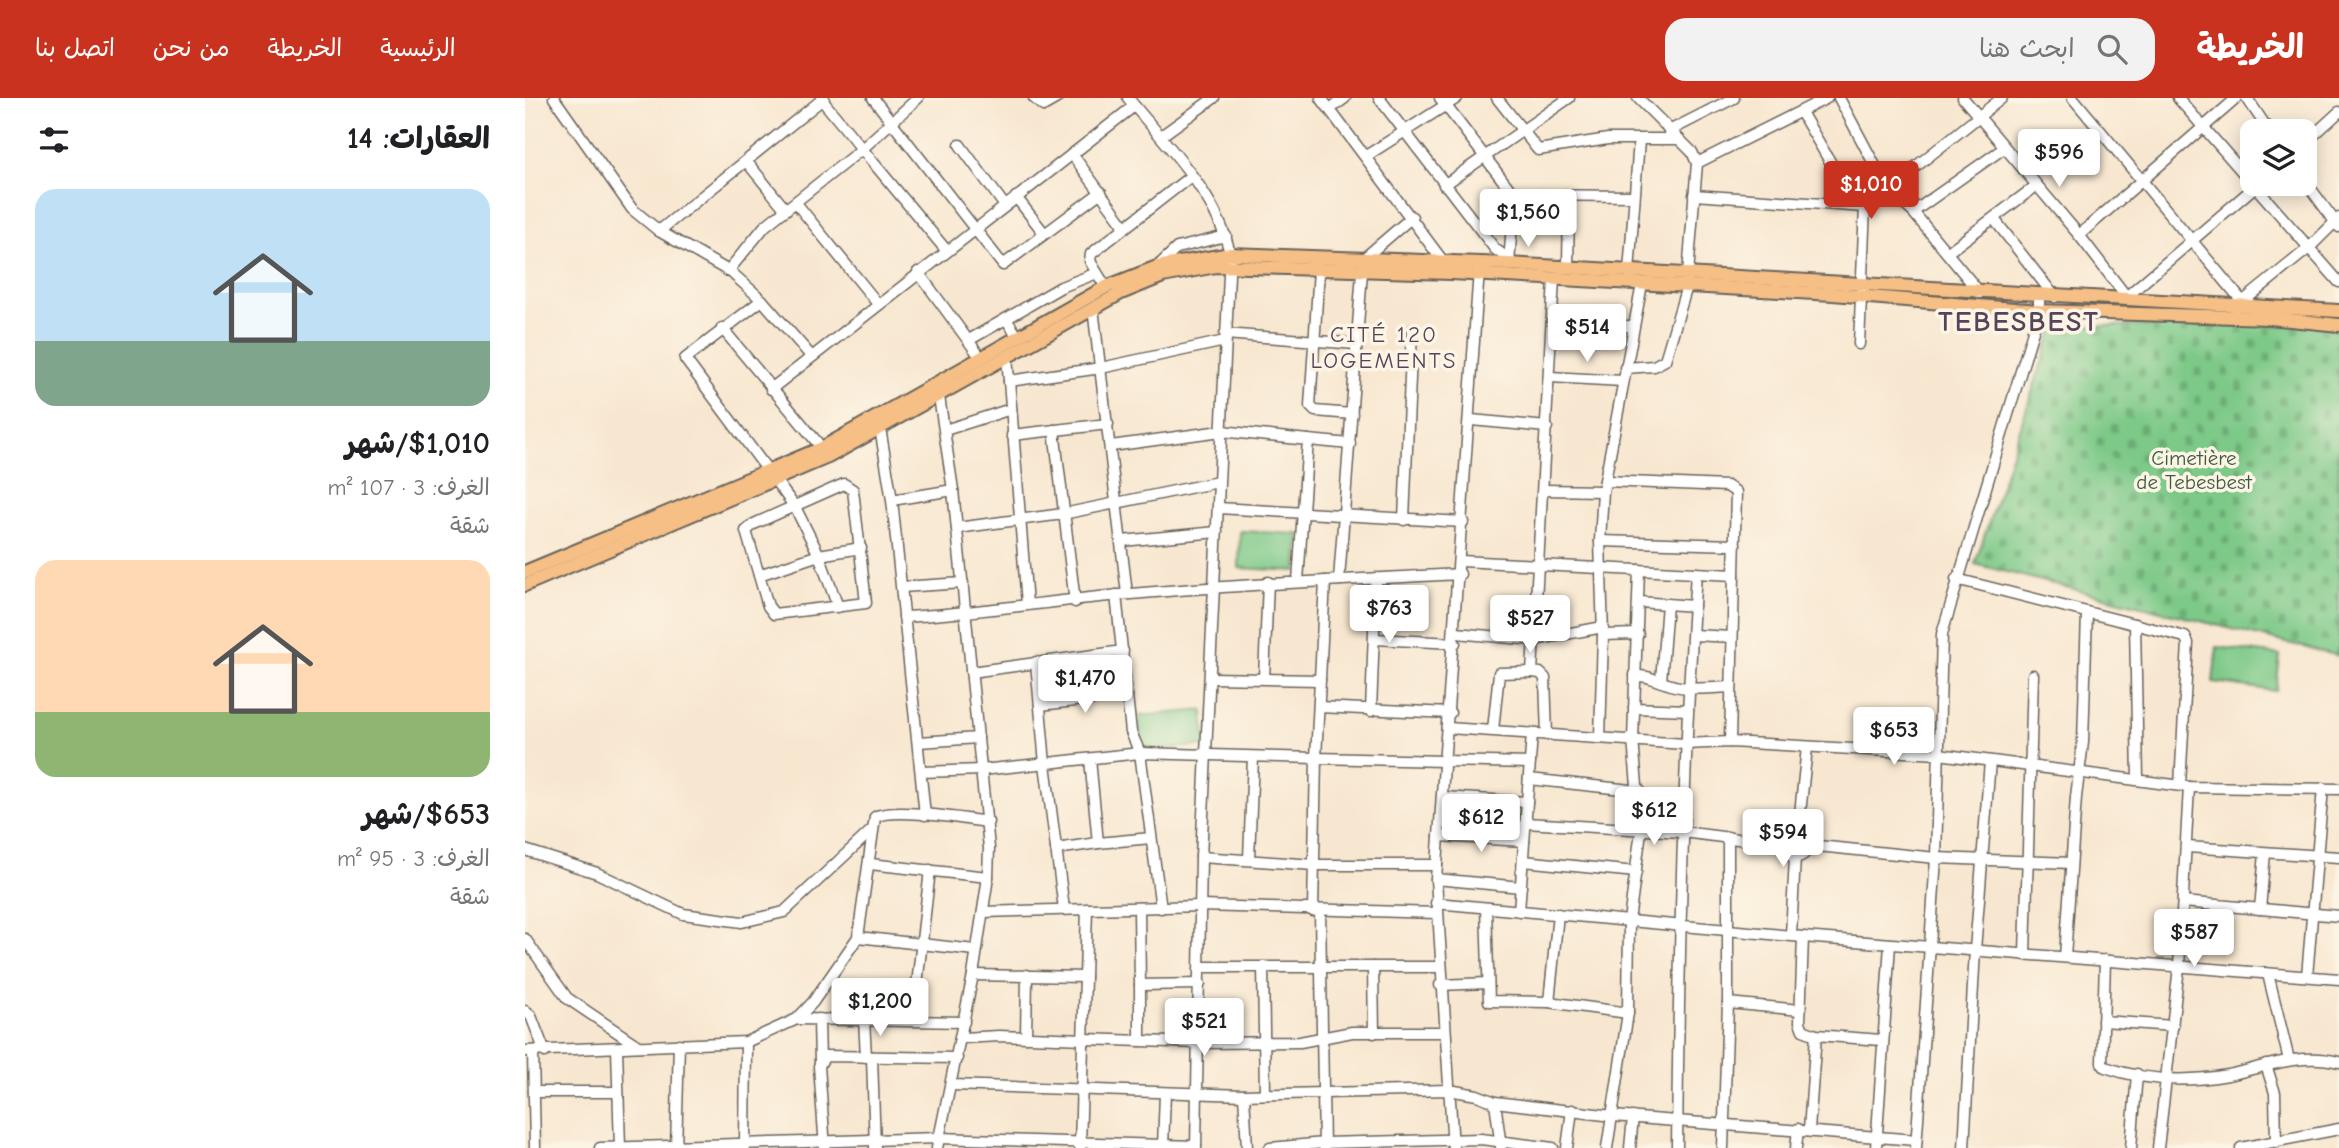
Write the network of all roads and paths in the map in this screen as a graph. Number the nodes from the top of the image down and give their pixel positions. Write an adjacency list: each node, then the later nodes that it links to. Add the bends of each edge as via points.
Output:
1 (554, 98): 73 (street, via 632,209)
2 (873, 98): 31 (street)
3 (918, 98): 31 (street)
4 (1034, 98): 5 (street, via 1043,106)
5 (1057, 98)
6 (1214, 98): 37 (street)
7 (1321, 98): 26 (street)
8 (1345, 98): 26 (street)
9 (1378, 98): 35 (street)
10 (1457, 98): 25 (street)
11 (1497, 98): 33 (street)
12 (1569, 98): 33 (street)
13 (1734, 98): 34 (street)
14 (1827, 98): 27 (street)
15 (1839, 98): 53 (street)
16 (1963, 98): 29 (street)
17 (2002, 98): 29 (street)
18 (2073, 98): 50 (street)
19 (2178, 98): 32 (street)
20 (2237, 98): 32 (street)
21 (2247, 98): 30 (street)
22 (823, 99): 42 (street); 46 (street)
23 (1642, 100): 34 (street)
24 (1131, 102): 37 (street); 43 (street)
25 (1443, 102): 35 (street); 45 (street)
26 (1330, 109): 44 (street)
27 (1801, 112): 47 (street); 65 (street)
28 (2339, 112): 36 (street)
29 (1978, 117): 41 (street); 53 (street)
30 (2261, 119)
31 (889, 121): 42 (street); 72 (street)
32 (2203, 127): 48 (street); 50 (street)
33 (1521, 131): 39 (street, via 1538,150 1586,141); 45 (street)
34 (1669, 131): 38 (street)
35 (1404, 132): 44 (street); 51 (street)
36 (2317, 132)
37 (1161, 136): 49 (street)
38 (1677, 139): 39 (street); 47 (street)
39 (1639, 140): 57 (street)
40 (960, 145): 64 (street)
41 (2004, 148): 52 (street); 67 (street)
42 (862, 149): 63 (street); 80 (street)
43 (1072, 153): 54 (street); 61 (street)
44 (1366, 156): 68 (street)
45 (1485, 158): 51 (street); 55 (street)
46 (746, 161): 66 (street); 73 (street)
47 (1697, 163): 56 (street)
48 (2240, 168)
49 (1191, 176): 71 (street); 76 (street)
50 (2143, 180): 75 (street); 77 (street)
51 (1444, 185): 84 (street)
52 (2036, 186): 69 (street); 75 (street)
53 (1888, 190): 65 (street); 67 (street)
54 (1101, 192): 71 (street); 74 (street)
55 (1514, 195): 62 (street); 84 (street)
56 (1694, 195): 65 (street); 97 (street)
57 (1633, 196): 62 (street); 93 (street)
58 (2242, 196): 77 (street)
59 (2265, 196): 79 (street)
60 (2317, 196): 70 (street)
61 (1016, 197): 64 (street); 74 (street)
62 (1569, 197): 88 (street)
63 (796, 203): 66 (street); 106 (street)
64 (1005, 206): 72 (street)
65 (1860, 206): 100 (street)
66 (786, 210): 91 (street, via 757,234)
67 (1913, 212): 81 (street)
68 (1412, 217): 85 (street); 87 (street)
69 (1994, 219): 81 (street); 103 (street)
70 (2338, 222): 79 (street)
71 (1124, 225): 94 (street, via 1091,254)
72 (975, 227): 74 (street, via 1003,265); 80 (street)
73 (659, 231): 91 (street)
74 (1044, 233)
75 (2079, 235): 104 (street)
76 (1226, 236): 78 (street); 83 (street)
77 (2192, 241): 104 (street); 107 (street)
78 (1185, 245): 82 (street); 86 (street, via 1171,251)
79 (2309, 248): 95 (street); 107 (street)
80 (946, 250): 92 (street)
81 (1948, 251): 101 (street)
82 (1193, 259): 83 (main road); 86 (main road)
83 (1229, 260): 85 (main road); 90 (main road); 108 (main road, via 1163,276); 118 (street)
84 (1510, 262): 88 (main road); 89 (main road)
85 (1362, 266): 87 (main road); 90 (main road); 121 (street)
86 (1157, 267): 99 (main road)
87 (1448, 268): 89 (main road)
88 (1568, 268): 93 (main road)
89 (1479, 269): 96 (main road); 135 (street)
90 (1319, 270): 120 (street)
91 (728, 271): 105 (street)
92 (918, 272): 106 (street); 119 (street)
93 (1629, 272): 97 (main road)
94 (1097, 273): 99 (street); 111 (street)
95 (2336, 275)
96 (1554, 279): 98 (main road); 114 (street)
97 (1688, 280): 98 (main road); 100 (main road); 127 (street, via 1665,360 1654,366)
98 (1642, 284): 113 (street)
99 (1106, 287): 117 (main road)
100 (1859, 291): 101 (main road); 109 (main road); 122 (street)
101 (1980, 293): 102 (main road)
102 (2039, 296): 103 (main road); 109 (street)
103 (2055, 297): 104 (main road)
104 (2127, 299): 107 (main road)
105 (762, 300): 115 (street); 123 (street)
106 (878, 304): 123 (street)
107 (2240, 304): 110 (main road)
108 (1093, 308): 124 (main road); 126 (street)
109 (2039, 311): 112 (main road, via 2270,318); 180 (street)
110 (2339, 311)
111 (1006, 319): 117 (street); 119 (street)
112 (2339, 325)
113 (1633, 326): 114 (street); 127 (street)
114 (1552, 327): 128 (street)
115 (722, 328): 131 (street); 147 (street, via 685,359)
116 (1412, 330): 161 (street)
117 (1018, 337): 125 (main road)
118 (1225, 337): 120 (street); 126 (street); 141 (street)
119 (969, 340): 125 (street)
120 (1314, 340): 121 (street); 134 (street, via 1310,406 1315,411)
121 (1357, 344): 134 (street)
122 (1859, 344)
123 (811, 356): 131 (street)
124 (1007, 356): 129 (street); 132 (main road)
125 (981, 358): 132 (main road)
126 (1101, 368): 129 (street); 136 (street)
127 (1625, 368): 130 (street)
128 (1550, 377): 130 (street); 137 (street)
129 (1009, 381): 133 (street)
130 (1623, 382): 149 (street)
131 (771, 388): 146 (street)
132 (937, 389): 138 (main road); 139 (street); 146 (main road)
133 (1010, 409): 139 (street); 142 (street)
134 (1352, 414): 144 (street)
135 (1471, 420): 137 (street); 162 (street)
136 (1108, 424): 140 (street); 145 (street)
137 (1547, 427): 151 (street)
138 (880, 428): 146 (main road); 152 (street)
139 (945, 430): 150 (street)
140 (1054, 430): 142 (street); 158 (street)
141 (1221, 431): 143 (street); 145 (street); 148 (street)
142 (1012, 435): 160 (street)
143 (1308, 440): 144 (street); 156 (street)
144 (1350, 444): 159 (street)
145 (1111, 446): 153 (street)
146 (825, 452): 147 (main road)
147 (772, 475): 154 (street); 157 (main road)
148 (1219, 482): 153 (street); 155 (street)
149 (1604, 486): 151 (street); 166 (street); 167 (street, via 1734,488)
150 (953, 490): 152 (street); 163 (street)
151 (1543, 490): 171 (street)
152 (892, 500): 187 (street)
153 (1118, 503): 158 (street); 165 (street)
154 (795, 507): 168 (street, via 848,484 853,489); 169 (street); 177 (street, via 746,531)
155 (1218, 508): 156 (street); 164 (street)
156 (1304, 512): 159 (street); 182 (street)
157 (677, 513): 174 (main road); 186 (main road)
158 (1063, 514): 160 (street); 191 (street)
159 (1345, 516): 161 (street); 181 (street)
160 (1018, 519): 163 (street); 193 (street)
161 (1404, 520): 162 (street)
162 (1463, 522): 170 (street)
163 (957, 528): 185 (street)
164 (1217, 531): 165 (street); 188 (street)
165 (1122, 541): 189 (street)
166 (1600, 541): 167 (street); 172 (street)
167 (1735, 545): 178 (street)
168 (861, 548): 169 (street); 196 (street, via 866,603)
169 (819, 555): 177 (street); 196 (street)
170 (1461, 561): 171 (street); 176 (street)
171 (1539, 565): 172 (street); 207 (street)
172 (1600, 568): 173 (street); 201 (street)
173 (1639, 570): 175 (street); 192 (street)
174 (525, 572)
175 (1696, 573): 178 (street); 195 (street)
176 (1460, 574): 179 (street); 205 (street)
177 (759, 575): 196 (street, via 774,614)
178 (1734, 575): 204 (street)
179 (1376, 578): 181 (street); 206 (street)
180 (1957, 579): 197 (street); 240 (street, via 1941,646)
181 (1339, 580): 183 (street)
182 (1298, 581): 183 (street); 184 (street)
183 (1325, 581): 216 (street)
184 (1268, 582): 188 (street); 215 (street)
185 (963, 583): 187 (street); 198 (street)
186 (525, 585)
187 (902, 587): 199 (street)
188 (1213, 587): 189 (street); 214 (street)
189 (1127, 594): 190 (street)
190 (1116, 595): 191 (street); 208 (street)
191 (1075, 602): 193 (street)
192 (1639, 602): 194 (street); 202 (street)
193 (1027, 604): 198 (street)
194 (1667, 604): 195 (street); 217 (street)
195 (1694, 606): 203 (street)
196 (838, 607)
197 (2087, 613): 200 (street); 251 (street)
198 (965, 614): 199 (street); 210 (street)
199 (904, 617): 234 (street)
200 (2135, 624): 253 (street); 254 (street, via 2182,634 2188,643)
201 (1603, 631): 202 (street); 207 (street); 232 (street)
202 (1638, 634): 213 (street)
203 (1693, 635): 204 (street); 219 (street)
204 (1732, 637): 218 (street)
205 (1455, 638): 206 (street); 207 (street); 226 (street)
206 (1374, 639): 224 (street)
207 (1534, 640): 211 (street)
208 (1123, 651): 209 (street); 220 (street)
209 (1036, 662): 210 (street); 221 (street)
210 (971, 672): 231 (street)
211 (1532, 672): 228 (street, via 1499,673); 230 (street, via 1545,678)
212 (2033, 675): 248 (street)
213 (1635, 676): 217 (street); 223 (street)
214 (1210, 678): 215 (street); 239 (street)
215 (1264, 678): 216 (street)
216 (1320, 680): 222 (street)
217 (1661, 681): 219 (street)
218 (1731, 687): 219 (street); 235 (street)
219 (1690, 688): 225 (street)
220 (1127, 695): 221 (street); 238 (street, via 1131,732)
221 (1040, 705): 247 (street)
222 (1319, 707): 224 (street); 242 (street)
223 (1634, 708): 225 (street); 233 (street)
224 (1371, 710): 226 (street)
225 (1688, 710): 236 (street)
226 (1450, 713): 227 (street)
227 (1448, 728): 228 (street); 244 (street)
228 (1493, 730): 229 (street)
229 (1532, 734): 230 (street); 246 (street)
230 (1547, 735): 232 (street)
231 (978, 738): 234 (street); 249 (street)
232 (1600, 738): 233 (street)
233 (1633, 740): 236 (street); 257 (street)
234 (919, 742): 250 (street)
235 (1730, 742): 236 (street); 237 (street)
236 (1685, 744): 265 (street)
237 (1807, 747): 240 (street); 266 (street)
238 (1140, 753): 239 (street); 243 (street); 269 (street)
239 (1207, 754): 241 (street); 279 (street)
240 (1939, 754): 245 (street); 283 (street)
241 (1253, 757): 242 (street); 282 (street)
242 (1316, 758): 244 (street); 289 (street)
243 (1090, 759): 247 (street); 271 (street)
244 (1445, 760): 246 (street); 258 (street)
245 (1990, 761): 248 (street); 284 (street)
246 (1530, 763): 252 (street)
247 (1045, 764): 249 (street); 275 (street)
248 (2031, 765): 251 (street); 286 (street)
249 (982, 770): 250 (street); 261 (street)
250 (921, 772): 260 (street)
251 (2078, 773): 253 (street); 287 (street)
252 (1529, 779): 257 (street); 259 (street)
253 (2138, 779): 254 (street)
254 (2185, 786): 255 (street); 274 (street)
255 (2323, 788): 256 (street); 278 (street)
256 (2339, 789)
257 (1640, 790): 264 (street)
258 (1442, 797): 259 (street); 267 (street)
259 (1527, 802): 262 (street)
260 (925, 815): 261 (street); 263 (street, via 882,814 875,817)
261 (988, 822): 293 (street)
262 (1525, 823): 264 (street); 270 (street)
263 (872, 830): 276 (street, via 785,912 742,922 683,914 597,873); 288 (street)
264 (1641, 831): 265 (street); 292 (street)
265 (1683, 832): 268 (street); 312 (street)
266 (1798, 833): 272 (street); 273 (street)
267 (1439, 836): 270 (street); 290 (street)
268 (1728, 837): 272 (street); 313 (street)
269 (1151, 838): 271 (street); 299 (street)
270 (1524, 841): 285 (street)
271 (1098, 843): 275 (street)
272 (1784, 845): 280 (street)
273 (1808, 845): 280 (street); 283 (street)
274 (2187, 847): 277 (street); 296 (street)
275 (1056, 849): 302 (street)
276 (525, 850)
277 (2265, 853): 278 (street); 304 (street)
278 (2316, 854): 281 (street); 308 (street)
279 (1201, 856): 282 (street); 297 (street)
280 (1795, 857): 314 (street)
281 (2339, 857)
282 (1248, 858): 289 (street)
283 (1936, 858): 284 (street); 320 (street)
284 (1981, 860): 286 (street); 322 (street)
285 (1523, 861): 292 (street); 295 (street)
286 (2029, 861): 287 (street); 323 (street)
287 (2071, 863): 324 (street)
288 (870, 864): 291 (street); 315 (street)
289 (1314, 865): 290 (street); 305 (street)
290 (1437, 865): 294 (street)
291 (930, 870): 293 (street); 318 (street)
292 (1636, 872): 311 (street)
293 (988, 877): 307 (street)
294 (1436, 879): 295 (street); 300 (street)
295 (1521, 887): 306 (street)
296 (2183, 902): 304 (street); 331 (street)
297 (1201, 906): 299 (street); 305 (street); 327 (street)
298 (1139, 908): 299 (street); 303 (street); 340 (street)
299 (1161, 908)
300 (1436, 908): 301 (street); 305 (street); 330 (street)
301 (1486, 908): 306 (street); 339 (street)
302 (1064, 909): 303 (street); 307 (street)
303 (1087, 909): 336 (street)
304 (2260, 909): 308 (street)
305 (1316, 911): 326 (street)
306 (1519, 911): 309 (street)
307 (983, 912): 321 (street)
308 (2311, 913): 310 (street); 335 (street)
309 (1558, 914): 311 (street); 342 (street)
310 (2339, 916)
311 (1629, 920): 312 (street); 346 (street)
312 (1679, 925): 313 (street); 393 (street)
313 (1726, 930): 314 (street); 343 (street)
314 (1791, 935): 316 (street)
315 (857, 937): 318 (street); 347 (street)
316 (1803, 937): 319 (street); 344 (street)
317 (525, 939): 367 (street, via 568,998)
318 (920, 944): 321 (street); 350 (street)
319 (1890, 944): 320 (street); 361 (street)
320 (1928, 945): 322 (street); 405 (street)
321 (975, 950): 333 (street)
322 (1975, 950): 323 (street); 428 (street)
323 (2025, 955): 324 (street)
324 (2065, 957): 325 (street)
325 (2105, 960): 331 (street); 351 (street)
326 (1321, 966): 328 (street); 329 (street); 360 (street)
327 (1201, 967): 328 (street); 338 (street)
328 (1263, 967): 364 (street)
329 (1373, 967): 330 (street); 355 (street)
330 (1439, 967): 341 (street)
331 (2179, 967): 332 (street); 353 (street)
332 (2269, 974): 335 (street); 373 (street)
333 (973, 975): 334 (street); 352 (street)
334 (1027, 975): 336 (street); 357 (street)
335 (2307, 976): 337 (street)
336 (1085, 977): 359 (street)
337 (2339, 979)
338 (1201, 984): 340 (street); 365 (street)
339 (1488, 984): 341 (street); 342 (street, via 1489,1001)
340 (1140, 985): 362 (street)
341 (1440, 985): 354 (street)
342 (1549, 1002): 346 (street)
343 (1728, 1003): 344 (street); 394 (street)
344 (1800, 1010): 356 (street, via 1804,1030)
345 (525, 1011): 370 (street)
346 (1628, 1013): 391 (street)
347 (797, 1019): 348 (street); 363 (street)
348 (819, 1019): 349 (street); 374 (street)
349 (864, 1020): 350 (street); 371 (street)
350 (913, 1020): 352 (street)
351 (2103, 1021): 353 (street); 377 (street, via 2103,1065)
352 (964, 1022): 358 (street)
353 (2173, 1026): 378 (street)
354 (1445, 1032): 355 (street); 381 (street)
355 (1374, 1033): 360 (street, via 1352,1032)
356 (1816, 1035): 361 (street); 397 (street)
357 (1026, 1037): 358 (street); 359 (street)
358 (962, 1038): 372 (street)
359 (1084, 1039): 362 (street); 380 (street)
360 (1323, 1039): 364 (street); 387 (street)
361 (1881, 1040): 398 (street)
362 (1140, 1041): 365 (street)
363 (746, 1042): 366 (street); 406 (street)
364 (1265, 1042): 365 (street); 386 (street)
365 (1198, 1043): 385 (street)
366 (679, 1044): 367 (street); 416 (street)
367 (639, 1046): 368 (street)
368 (617, 1048): 370 (street); 383 (street)
369 (529, 1051): 370 (street); 382 (street)
370 (545, 1052)
371 (869, 1057): 372 (street); 374 (street, via 831,1055); 403 (street)
372 (957, 1058): 379 (street)
373 (2289, 1060): 375 (street, via 2317,1057); 376 (street)
374 (820, 1062): 402 (street)
375 (2339, 1062)
376 (2266, 1065): 378 (street, via 2197,1080); 399 (street, via 2275,1093)
377 (2137, 1074): 378 (street); 429 (street)
378 (2167, 1079): 430 (street)
379 (952, 1084): 380 (street); 400 (street)
380 (1083, 1089): 384 (street); 409 (street)
381 (1449, 1090): 387 (street); 389 (street); 404 (street)
382 (534, 1092): 383 (street); 413 (street)
383 (617, 1092): 415 (street)
384 (1165, 1093): 385 (street); 411 (street)
385 (1198, 1093): 388 (street); 412 (street)
386 (1265, 1093): 387 (street); 388 (street)
387 (1324, 1093): 407 (street)
388 (1244, 1095): 417 (street)
389 (1495, 1102): 390 (street); 408 (street)
390 (1572, 1110): 391 (street); 421 (street)
391 (1613, 1116): 392 (street); 422 (street)
392 (1633, 1117): 393 (street); 423 (street)
393 (1677, 1120): 394 (street); 424 (street)
394 (1723, 1124): 395 (street); 425 (street)
395 (1798, 1129): 397 (street); 426 (street)
396 (2339, 1129): 399 (street)
397 (1809, 1130): 398 (street)
398 (1876, 1135): 405 (street); 427 (street)
399 (2276, 1142): 410 (street)
400 (938, 1143): 401 (street); 403 (street)
401 (1000, 1143): 409 (street)
402 (825, 1144): 403 (street); 406 (street)
403 (875, 1144)
404 (1453, 1144): 407 (street); 408 (street)
405 (1916, 1144)
406 (745, 1145): 416 (street)
407 (1324, 1145): 418 (street)
408 (1501, 1145): 419 (street)
409 (1080, 1146): 411 (street)
410 (2258, 1146): 431 (street)
411 (1163, 1147): 412 (street)
412 (1196, 1147)
413 (535, 1148)
414 (600, 1148): 415 (street)
415 (619, 1148): 416 (street)
416 (676, 1148)
417 (1247, 1148)
418 (1271, 1148)
419 (1533, 1148): 420 (street)
420 (1553, 1148)
421 (1567, 1148)
422 (1607, 1148)
423 (1630, 1148)
424 (1677, 1148)
425 (1723, 1148)
426 (1796, 1148)
427 (1876, 1148)
428 (1964, 1148)
429 (2131, 1148)
430 (2158, 1148)
431 (2241, 1148)

